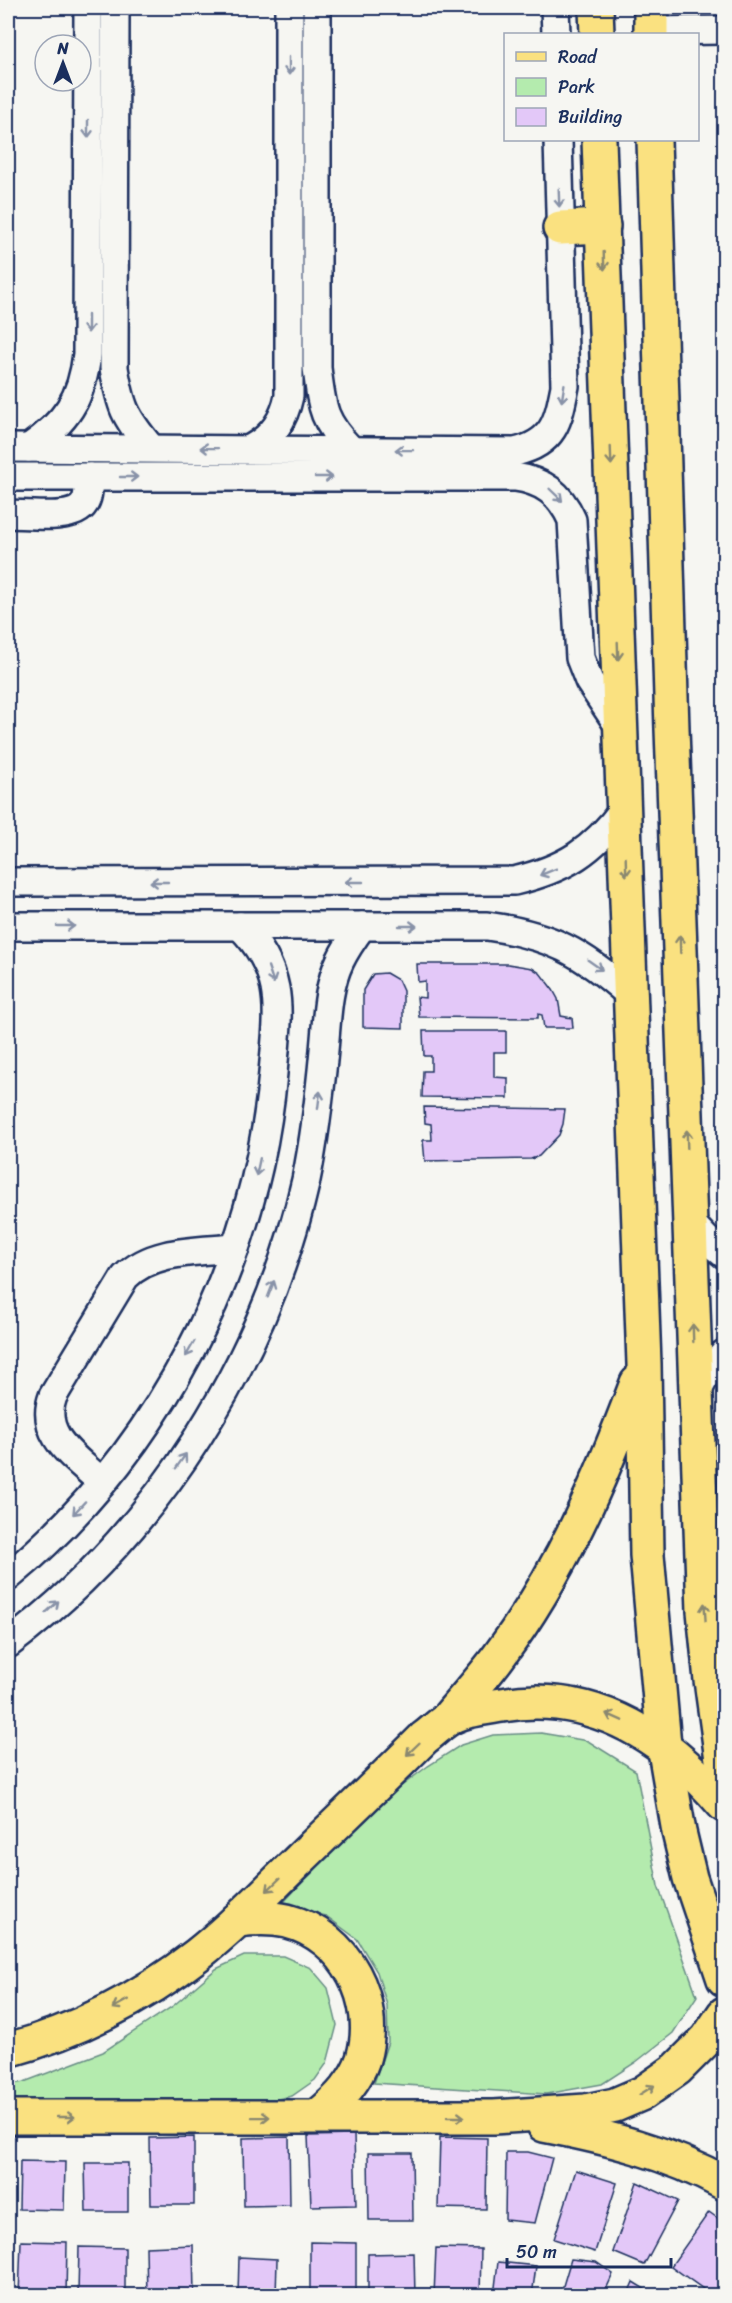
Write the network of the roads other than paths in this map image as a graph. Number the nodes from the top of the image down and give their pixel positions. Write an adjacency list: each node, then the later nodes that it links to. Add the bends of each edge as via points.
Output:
1 (88, 8): 10 (street)
2 (115, 8): 14 (street)
3 (290, 8): 23 (street, one-way to 23, via 289,396 281,421)
4 (317, 8): 24 (street, via 317,368 324,415 333,432)
5 (555, 8): 11 (street)
6 (596, 8): 12 (main road)
7 (694, 19): 8 (street); 9 (street)
8 (651, 24)
9 (724, 30)
10 (88, 33)
11 (556, 33)
12 (597, 33)
13 (93, 86): 14 (street)
14 (115, 87): 21 (street, via 114,368 119,399 129,422)
15 (88, 93): 22 (street, one-way to 22, via 85,373 80,392 65,416 45,436)
16 (558, 141): 20 (street, one-way to 20)
17 (599, 141): 19 (main road)
18 (654, 141): 30 (main road)
19 (603, 226): 20 (main road); 29 (main road, one-way to 29)
20 (560, 228): 25 (street, one-way to 25, via 565,386 559,417 547,438)
21 (150, 447): 22 (street); 23 (street, one-way to 21)
22 (18, 448)
23 (252, 448): 24 (street)
24 (350, 449): 25 (street, one-way to 24)
25 (515, 464): 27 (street, one-way to 25); 29 (street, one-way to 29, via 530,479 556,494 572,520 580,658 589,681)
26 (8, 477): 27 (street)
27 (89, 477): 28 (street, via 85,504 74,513)
28 (8, 514)
29 (621, 729): 30 (main road); 31 (main road)
30 (672, 729): 37 (main road, one-way to 30)
31 (624, 809): 32 (street, one-way to 32, via 608,831 565,865 514,881); 36 (main road, one-way to 36)
32 (8, 882)
33 (8, 926): 34 (street, one-way to 34)
34 (240, 926): 35 (street); 38 (street, one-way to 38, via 253,939 272,973 278,1010 271,1091 258,1171)
35 (362, 926): 36 (street, one-way to 36, via 487,926 519,931 579,954); 46 (street, one-way to 35, via 86,1577 137,1520 183,1459 243,1355 284,1254 305,1180 332,982 339,962)
36 (630, 995): 41 (main road)
37 (690, 1222): 39 (street); 42 (main road, one-way to 37)
38 (235, 1248): 43 (street, one-way to 43, via 201,1332 156,1410); 43 (street, via 166,1255 133,1269 53,1396 49,1407 51,1430)
39 (724, 1254)
40 (724, 1354): 42 (street)
41 (644, 1364): 47 (main road, via 602,1473 561,1559 499,1656); 48 (main road, via 647,1554)
42 (695, 1396): 44 (main road)
43 (102, 1483): 45 (street, one-way to 45, via 36,1554)
44 (714, 1572): 49 (main road, one-way to 44, via 711,1680)
45 (8, 1577)
46 (8, 1644)
47 (447, 1719): 48 (main road, one-way to 47, via 607,1714 574,1705 509,1704); 51 (main road, one-way to 51)
48 (664, 1745): 50 (main road); 52 (main road, via 690,1878)
49 (724, 1774)
50 (724, 1805)
51 (237, 1920): 54 (main road, one-way to 54, via 197,1955 118,2006 73,2028); 55 (main road, via 263,1917 289,1921 313,1931 334,1946 362,1989 368,2037 362,2060 352,2082)
52 (724, 1979)
53 (724, 2014): 57 (main road, one-way to 53, via 586,2111 615,2105 643,2093 677,2069)
54 (8, 2050)
55 (318, 2116): 56 (main road, one-way to 55); 57 (main road, one-way to 57)
56 (8, 2117)
57 (494, 2117): 58 (main road, via 627,2143)
58 (724, 2183)

